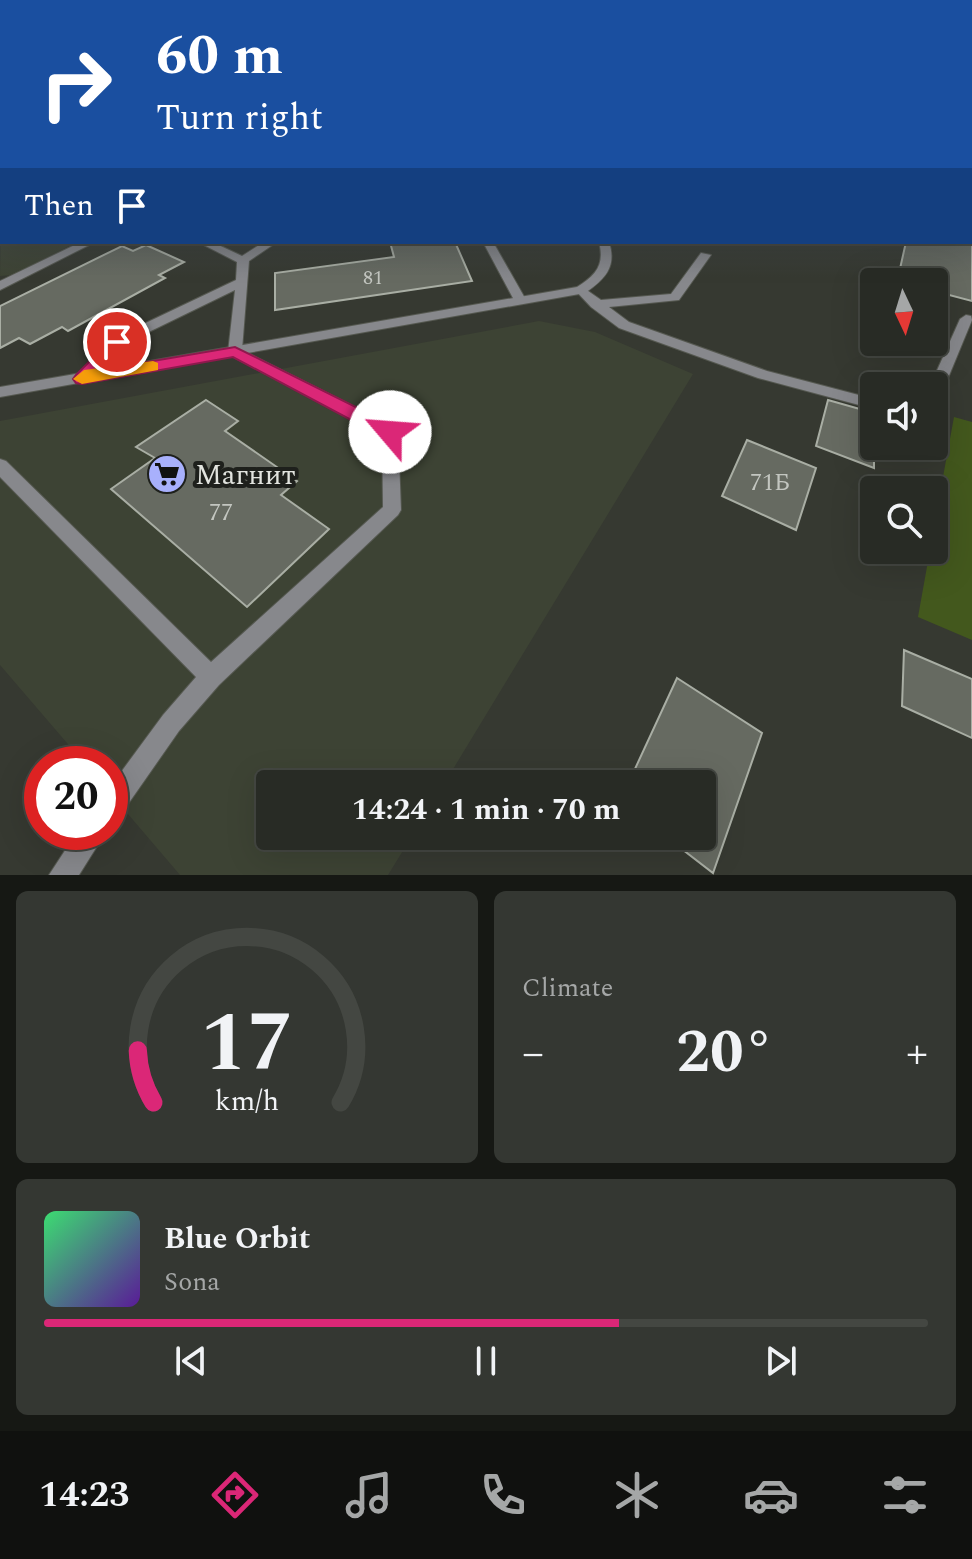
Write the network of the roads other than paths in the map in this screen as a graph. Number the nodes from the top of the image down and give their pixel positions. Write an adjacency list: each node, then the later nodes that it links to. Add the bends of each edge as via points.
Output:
1 (86, 244): 9 (street)
2 (207, 244): 7 (street)
3 (269, 244): 7 (street)
4 (489, 244): 11 (street)
5 (604, 244): 10 (street, via 604,275)
6 (705, 255): 12 (street, via 675,297)
7 (243, 260): 8 (street)
8 (242, 282): 14 (street); 16 (street, via 117,342)
9 (0, 286)
10 (581, 290): 11 (street); 12 (street)
11 (520, 300): 14 (street)
12 (595, 304): 18 (street, via 624,325 763,375)
13 (966, 319): 15 (street)
14 (235, 352): 16 (street); 20 (street, via 390,432 392,510)
15 (944, 372)
16 (82, 379): 17 (street)
17 (0, 392)
18 (860, 400)
19 (0, 466): 20 (street)
20 (211, 677): 21 (street)
21 (128, 783)
22 (80, 850): 23 (street)
23 (63, 875)

